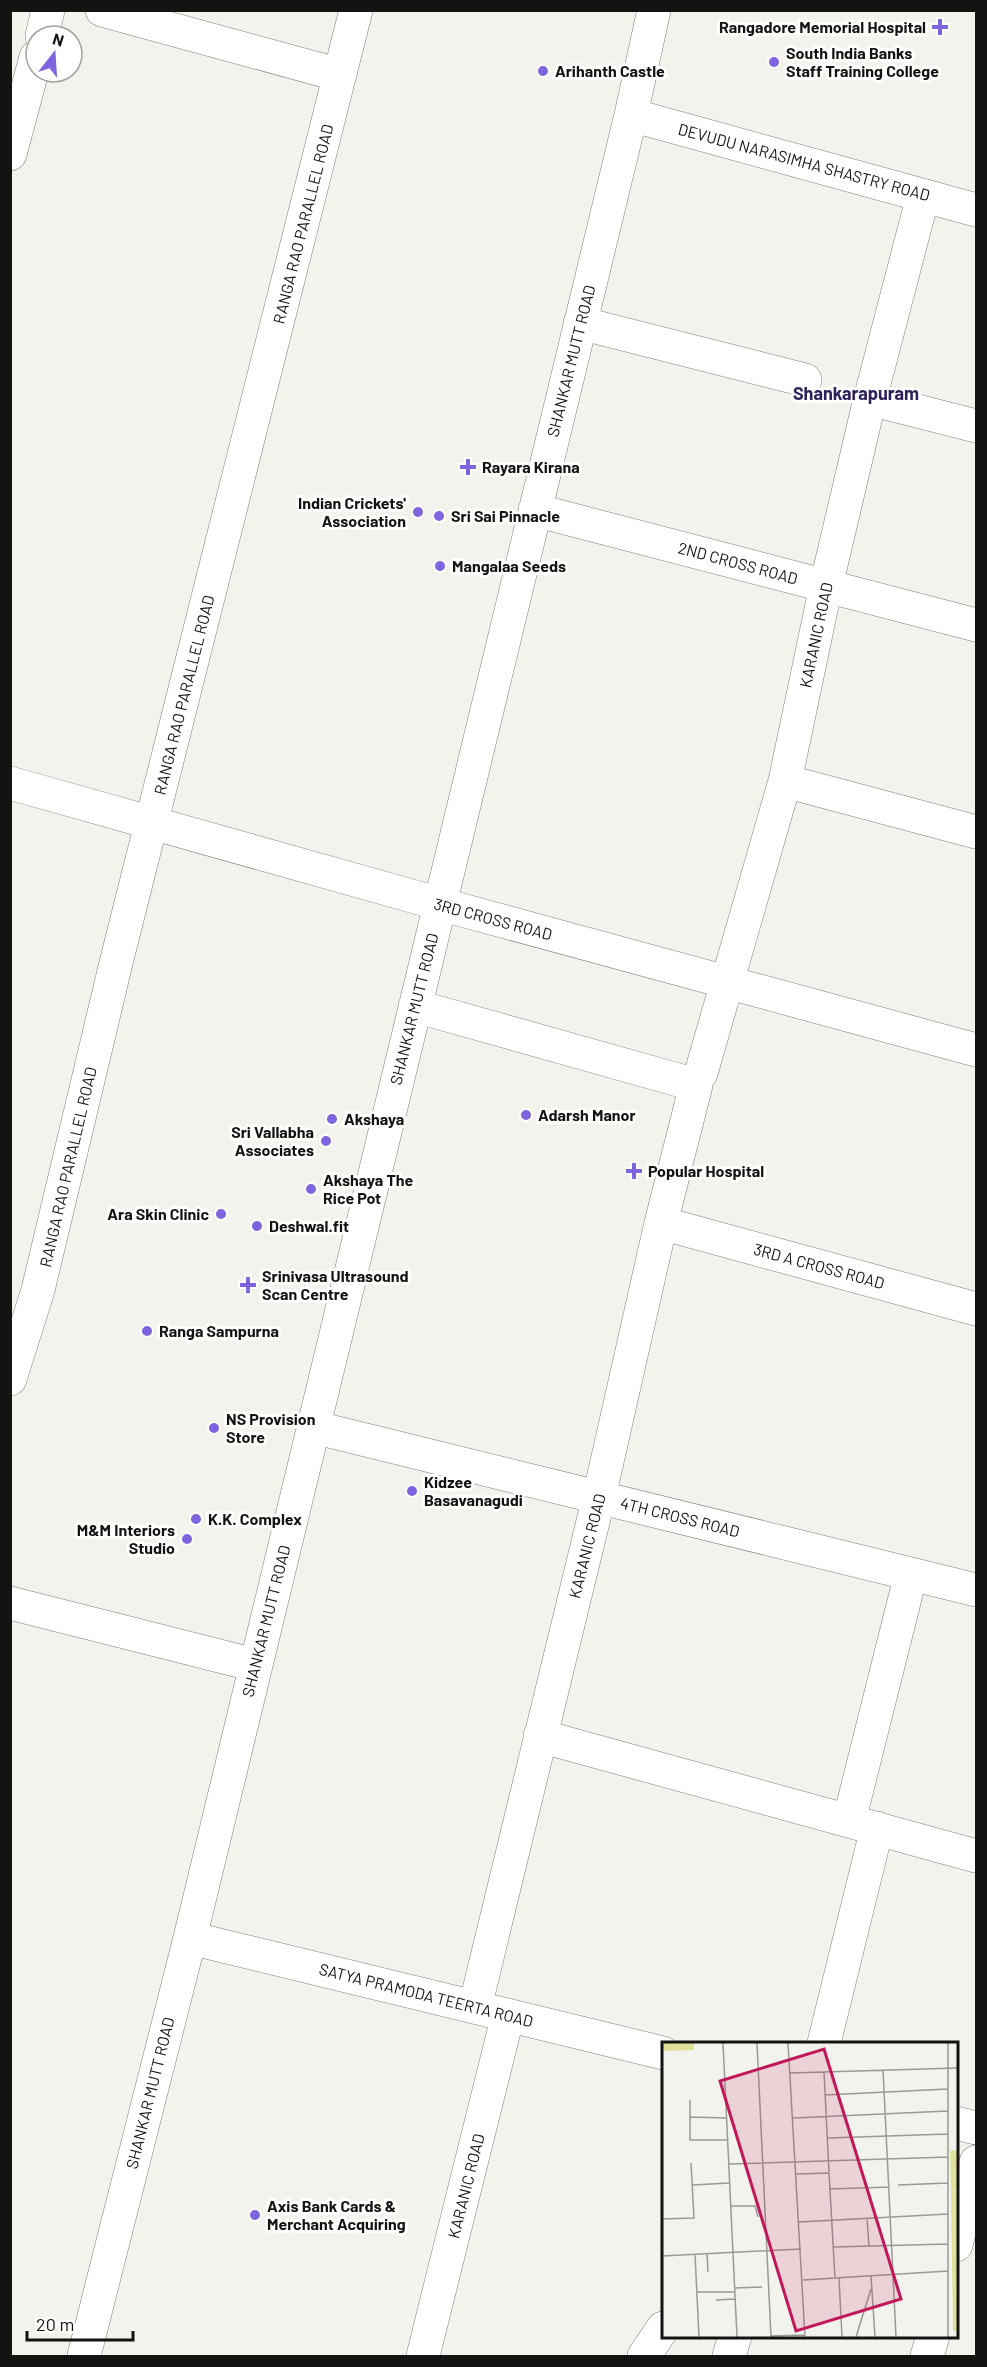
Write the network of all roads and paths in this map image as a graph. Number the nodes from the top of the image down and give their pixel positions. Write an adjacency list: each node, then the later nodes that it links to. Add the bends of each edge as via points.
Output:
1 (102, 10): 4 (street)
2 (356, 10): 4 (street, RANGA RAO PARALLEL ROAD)
3 (654, 10): 6 (street, SHANKAR MUTT ROAD)
4 (340, 75): 19 (street, RANGA RAO PARALLEL ROAD)
5 (29, 84): 7 (street)
6 (631, 115): 8 (street, DEVUDU NARASIMHA SHASTRY ROAD); 10 (street, SHANKAR MUTT ROAD)
7 (10, 154)
8 (924, 195): 9 (street, DEVUDU NARASIMHA SHASTRY ROAD); 12 (street, KARANIC ROAD)
9 (976, 210)
10 (580, 323): 11 (street); 14 (street, SHANKAR MUTT ROAD)
11 (805, 380)
12 (870, 399): 13 (street); 15 (street, KARANIC ROAD)
13 (976, 426)
14 (535, 510): 15 (street, 2ND CROSS ROAD); 21 (street, SHANKAR MUTT ROAD)
15 (826, 586): 16 (street, 2ND CROSS ROAD); 17 (street, KARANIC ROAD)
16 (976, 625)
17 (785, 781): 20 (street); 22 (street, KARANIC ROAD)
18 (10, 783): 19 (street, 3RD CROSS ROAD)
19 (152, 821): 21 (street, 3RD CROSS ROAD); 28 (street, RANGA RAO PARALLEL ROAD, via 38,1290)
20 (976, 832)
21 (440, 904): 22 (street, 3RD CROSS ROAD); 23 (street, SHANKAR MUTT ROAD)
22 (727, 984): 24 (street, 3RD CROSS ROAD); 25 (street, KARANIC ROAD)
23 (415, 1006): 25 (street); 29 (street, SHANKAR MUTT ROAD)
24 (976, 1050)
25 (699, 1079): 26 (street, KARANIC ROAD)
26 (661, 1223): 27 (street, 3RD A CROSS ROAD); 30 (street, KARANIC ROAD)
27 (976, 1309)
28 (10, 1379)
29 (313, 1427): 30 (street, 4TH CROSS ROAD); 34 (street, SHANKAR MUTT ROAD)
30 (599, 1497): 31 (street, 4TH CROSS ROAD); 35 (street, KARANIC ROAD)
31 (911, 1574): 32 (street, 4TH CROSS ROAD); 36 (street)
32 (976, 1590)
33 (10, 1603): 34 (street)
34 (255, 1665): 38 (street, SHANKAR MUTT ROAD)
35 (540, 1736): 36 (street); 39 (street, KARANIC ROAD)
36 (863, 1825): 37 (street); 41 (street)
37 (976, 1856)
38 (190, 1938): 39 (street, SATYA PRAMODA TEERTA ROAD); 50 (street, SHANKAR MUTT ROAD)
39 (475, 2007): 40 (street, SATYA PRAMODA TEERTA ROAD)
40 (508, 2015): 42 (street, SATYA PRAMODA TEERTA ROAD); 51 (street, KARANIC ROAD)
41 (824, 2042)
42 (662, 2053)
43 (957, 2123): 44 (street)
44 (976, 2128)
45 (976, 2162): 46 (street)
46 (957, 2241)
47 (662, 2329): 52 (street)
48 (735, 2337): 53 (street)
49 (933, 2337): 54 (street)
50 (84, 2356)
51 (423, 2356)
52 (644, 2356)
53 (729, 2356)
54 (927, 2356)

